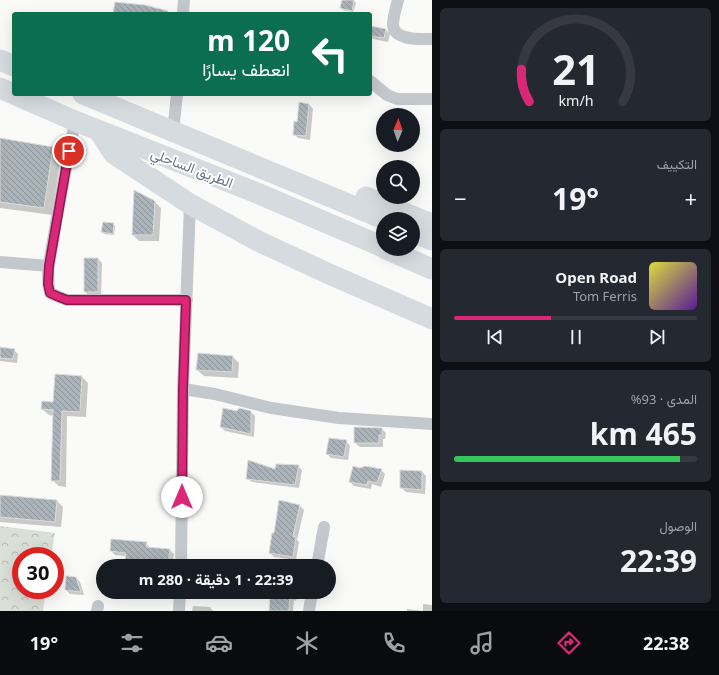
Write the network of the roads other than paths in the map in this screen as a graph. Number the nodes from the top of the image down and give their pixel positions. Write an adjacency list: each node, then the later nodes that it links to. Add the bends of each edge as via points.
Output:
1 (184, 0): 3 (street)
2 (398, 0): 4 (street, via 393,26 395,31 404,38)
3 (183, 12)
4 (432, 39)
5 (0, 60): 6 (highway)
6 (12, 65)
7 (372, 83): 13 (street, via 387,95 397,99)
8 (0, 88): 9 (highway, الطريق الساحلي)
9 (12, 93)
10 (18, 96): 14 (highway, الطريق الساحلي)
11 (88, 96): 16 (highway, الطريق الساحلي)
12 (177, 96): 16 (street)
13 (432, 99)
14 (75, 121): 15 (highway, الطريق الساحلي); 26 (street)
15 (99, 131): 18 (highway, via 114,154); 23 (highway, الطريق الساحلي, via 257,193)
16 (174, 132): 17 (highway, الطريق الساحلي)
17 (246, 161): 19 (highway, الطريق الساحلي); 20 (highway, via 308,174)
18 (190, 204): 28 (street); 29 (highway, via 258,240)
19 (376, 215)
20 (432, 224)
21 (420, 235): 22 (highway)
22 (432, 240)
23 (376, 245)
24 (402, 256): 27 (highway)
25 (0, 262): 26 (street)
26 (49, 266): 28 (street, via 50,293 67,300)
27 (432, 269)
28 (186, 300): 30 (street)
29 (432, 319)
30 (183, 389): 31 (street, via 271,408 338,418); 33 (street)
31 (432, 424)
32 (324, 527): 34 (street)
33 (181, 559)
34 (318, 559)
35 (180, 599): 37 (street)
36 (311, 599): 38 (street)
37 (179, 611)
38 (309, 611)

